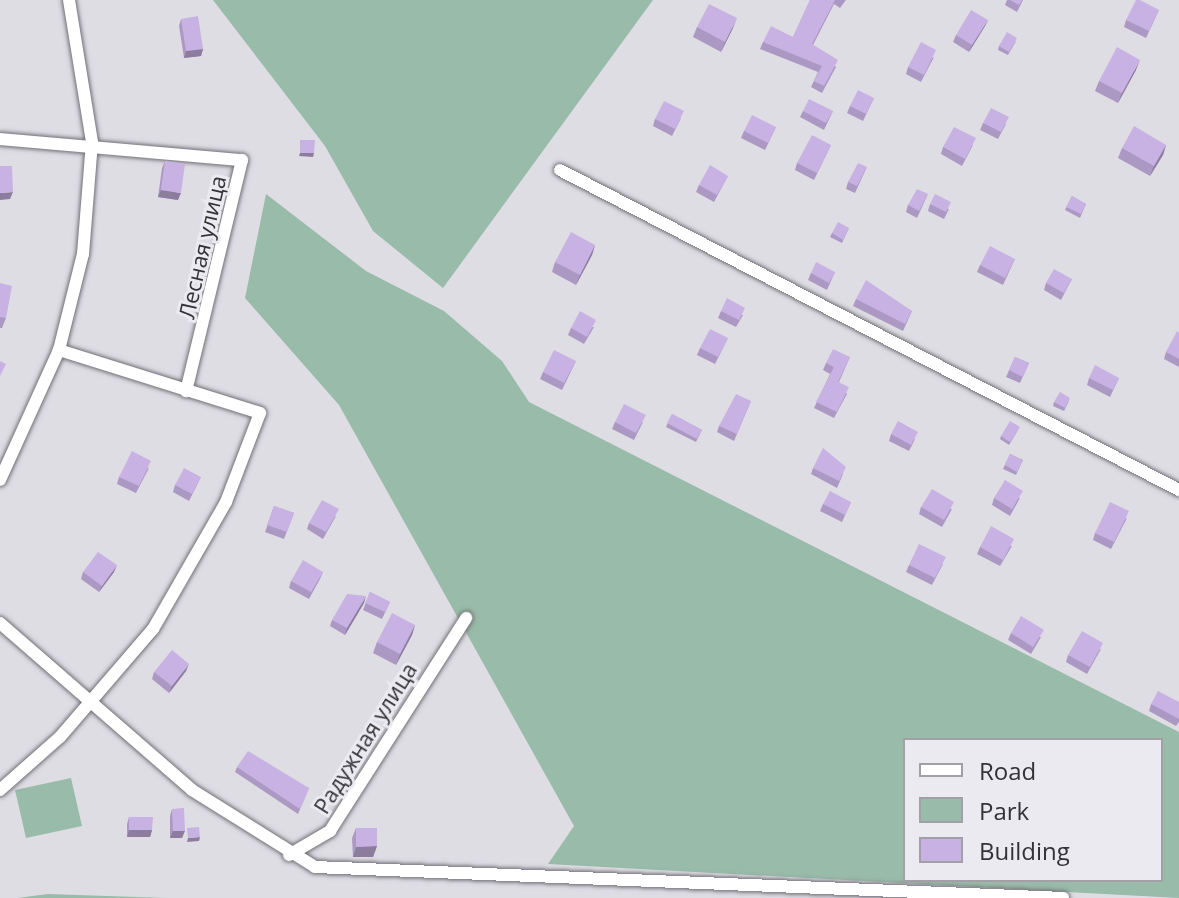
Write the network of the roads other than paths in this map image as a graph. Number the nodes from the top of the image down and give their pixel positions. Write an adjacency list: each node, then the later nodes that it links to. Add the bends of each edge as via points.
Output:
1 (69, 0): 3 (street)
2 (0, 139): 3 (street, Лесная улица)
3 (92, 142): 5 (street, via 83,254); 6 (street, Лесная улица, via 242,160)
4 (560, 170): 8 (street)
5 (59, 350): 6 (street); 7 (street)
6 (186, 391): 11 (street, via 260,413 190,571)
7 (0, 480)
8 (1179, 490)
9 (466, 618): 13 (street, Радужная улица, via 330,831)
10 (0, 623): 11 (street)
11 (90, 704): 12 (street); 13 (street, via 192,790)
12 (0, 790)
13 (289, 855): 14 (street, via 315,867)
14 (1063, 898)

